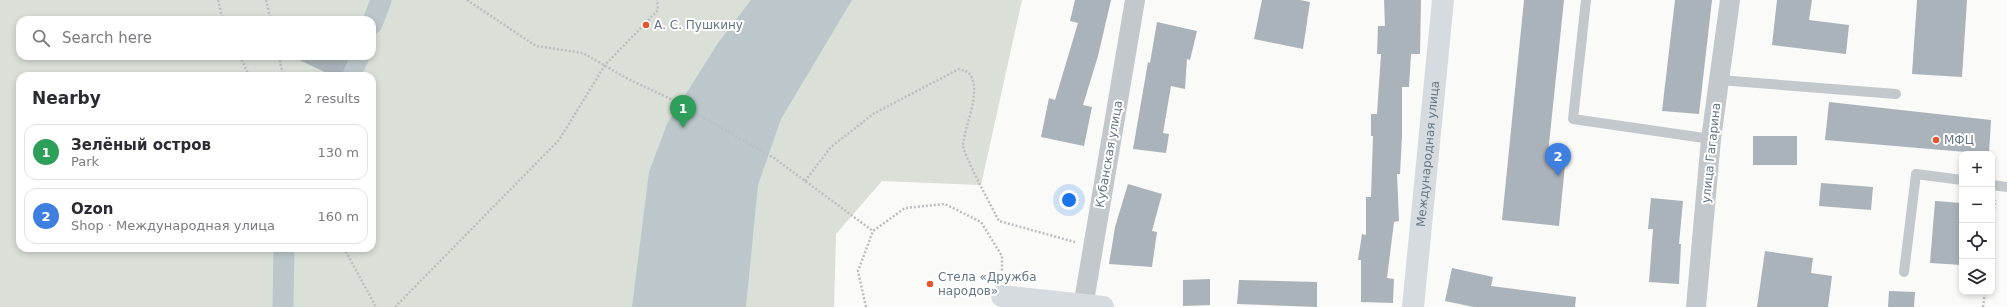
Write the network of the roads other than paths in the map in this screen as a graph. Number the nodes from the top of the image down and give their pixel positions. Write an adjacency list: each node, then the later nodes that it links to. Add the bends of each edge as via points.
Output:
1 (1135, 0): 13 (street, Кубанская улица, via 1093,246)
2 (1443, 0): 14 (main road, Международная улица)
3 (1586, 0): 7 (lane, via 1573,119)
4 (1730, 0): 5 (street, улица Гагарина)
5 (1719, 80): 6 (lane); 7 (street, улица Гагарина)
6 (1896, 94)
7 (1711, 139): 15 (street, улица Гагарина)
8 (1959, 180): 11 (lane, via 1916,174)
9 (1995, 185): 10 (lane)
10 (2007, 187)
11 (1904, 272)
12 (1002, 296): 13 (main road)
13 (1090, 306)
14 (1413, 307)
15 (1696, 307)

